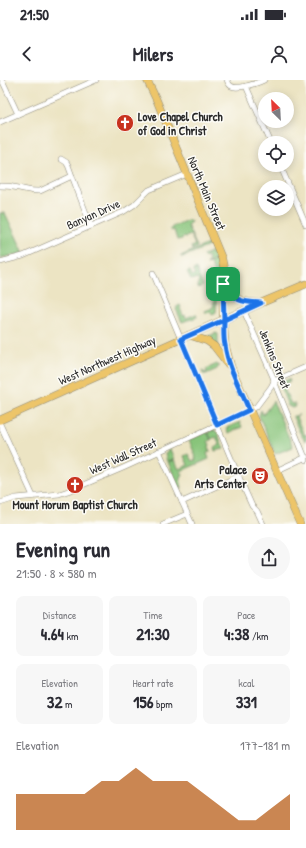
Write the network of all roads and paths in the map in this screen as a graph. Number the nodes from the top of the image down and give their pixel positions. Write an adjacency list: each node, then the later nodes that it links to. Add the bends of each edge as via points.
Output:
1 (2, 80): 7 (street)
2 (96, 80): 7 (street)
3 (147, 80): 12 (main road, North Main Street)
4 (227, 80): 6 (street, via 233,87)
5 (264, 80): 6 (street)
6 (246, 86): 9 (street)
7 (18, 114): 8 (street)
8 (0, 122)
9 (267, 136)
10 (60, 159): 13 (street, via 66,162)
11 (283, 172): 15 (street)
12 (187, 174): 16 (street, Banyan Drive, via 149,190 130,208); 19 (main road, North Main Street, via 222,259)
13 (72, 176): 14 (street, via 40,191); 16 (street)
14 (0, 186)
15 (306, 225)
16 (91, 226): 17 (street, Banyan Drive, via 23,256)
17 (0, 262)
18 (152, 273): 25 (street)
19 (223, 284): 21 (main road, via 236,299 247,303); 23 (main road, North Main Street)
20 (306, 284): 21 (main road, West Northwest Highway)
21 (261, 303): 22 (main road, West Northwest Highway)
22 (244, 311): 23 (main road, West Northwest Highway); 28 (street, Jenkins Street)
23 (224, 320): 24 (main road, West Northwest Highway); 26 (main road, North Main Street, via 224,344)
24 (189, 335): 25 (main road, West Northwest Highway); 26 (main road, via 214,346)
25 (181, 339): 30 (main road, West Northwest Highway); 32 (street)
26 (231, 367): 29 (main road)
27 (306, 367): 28 (street)
28 (274, 381): 29 (street, West Wall Street, via 256,407); 34 (street, Jenkins Street)
29 (249, 410): 32 (street, West Wall Street); 35 (main road)
30 (0, 420)
31 (0, 424): 37 (street)
32 (217, 425): 33 (street, West Wall Street); 36 (street)
33 (159, 451): 37 (street, West Wall Street, via 71,490 59,494); 38 (street)
34 (306, 458): 35 (street)
35 (276, 471): 44 (main road)
36 (239, 476): 38 (street); 43 (street)
37 (33, 496): 39 (street, West Wall Street)
38 (182, 502): 40 (street)
39 (0, 503)
40 (187, 514): 41 (street); 42 (street)
41 (163, 524)
42 (192, 524)
43 (263, 524)
44 (300, 524)

